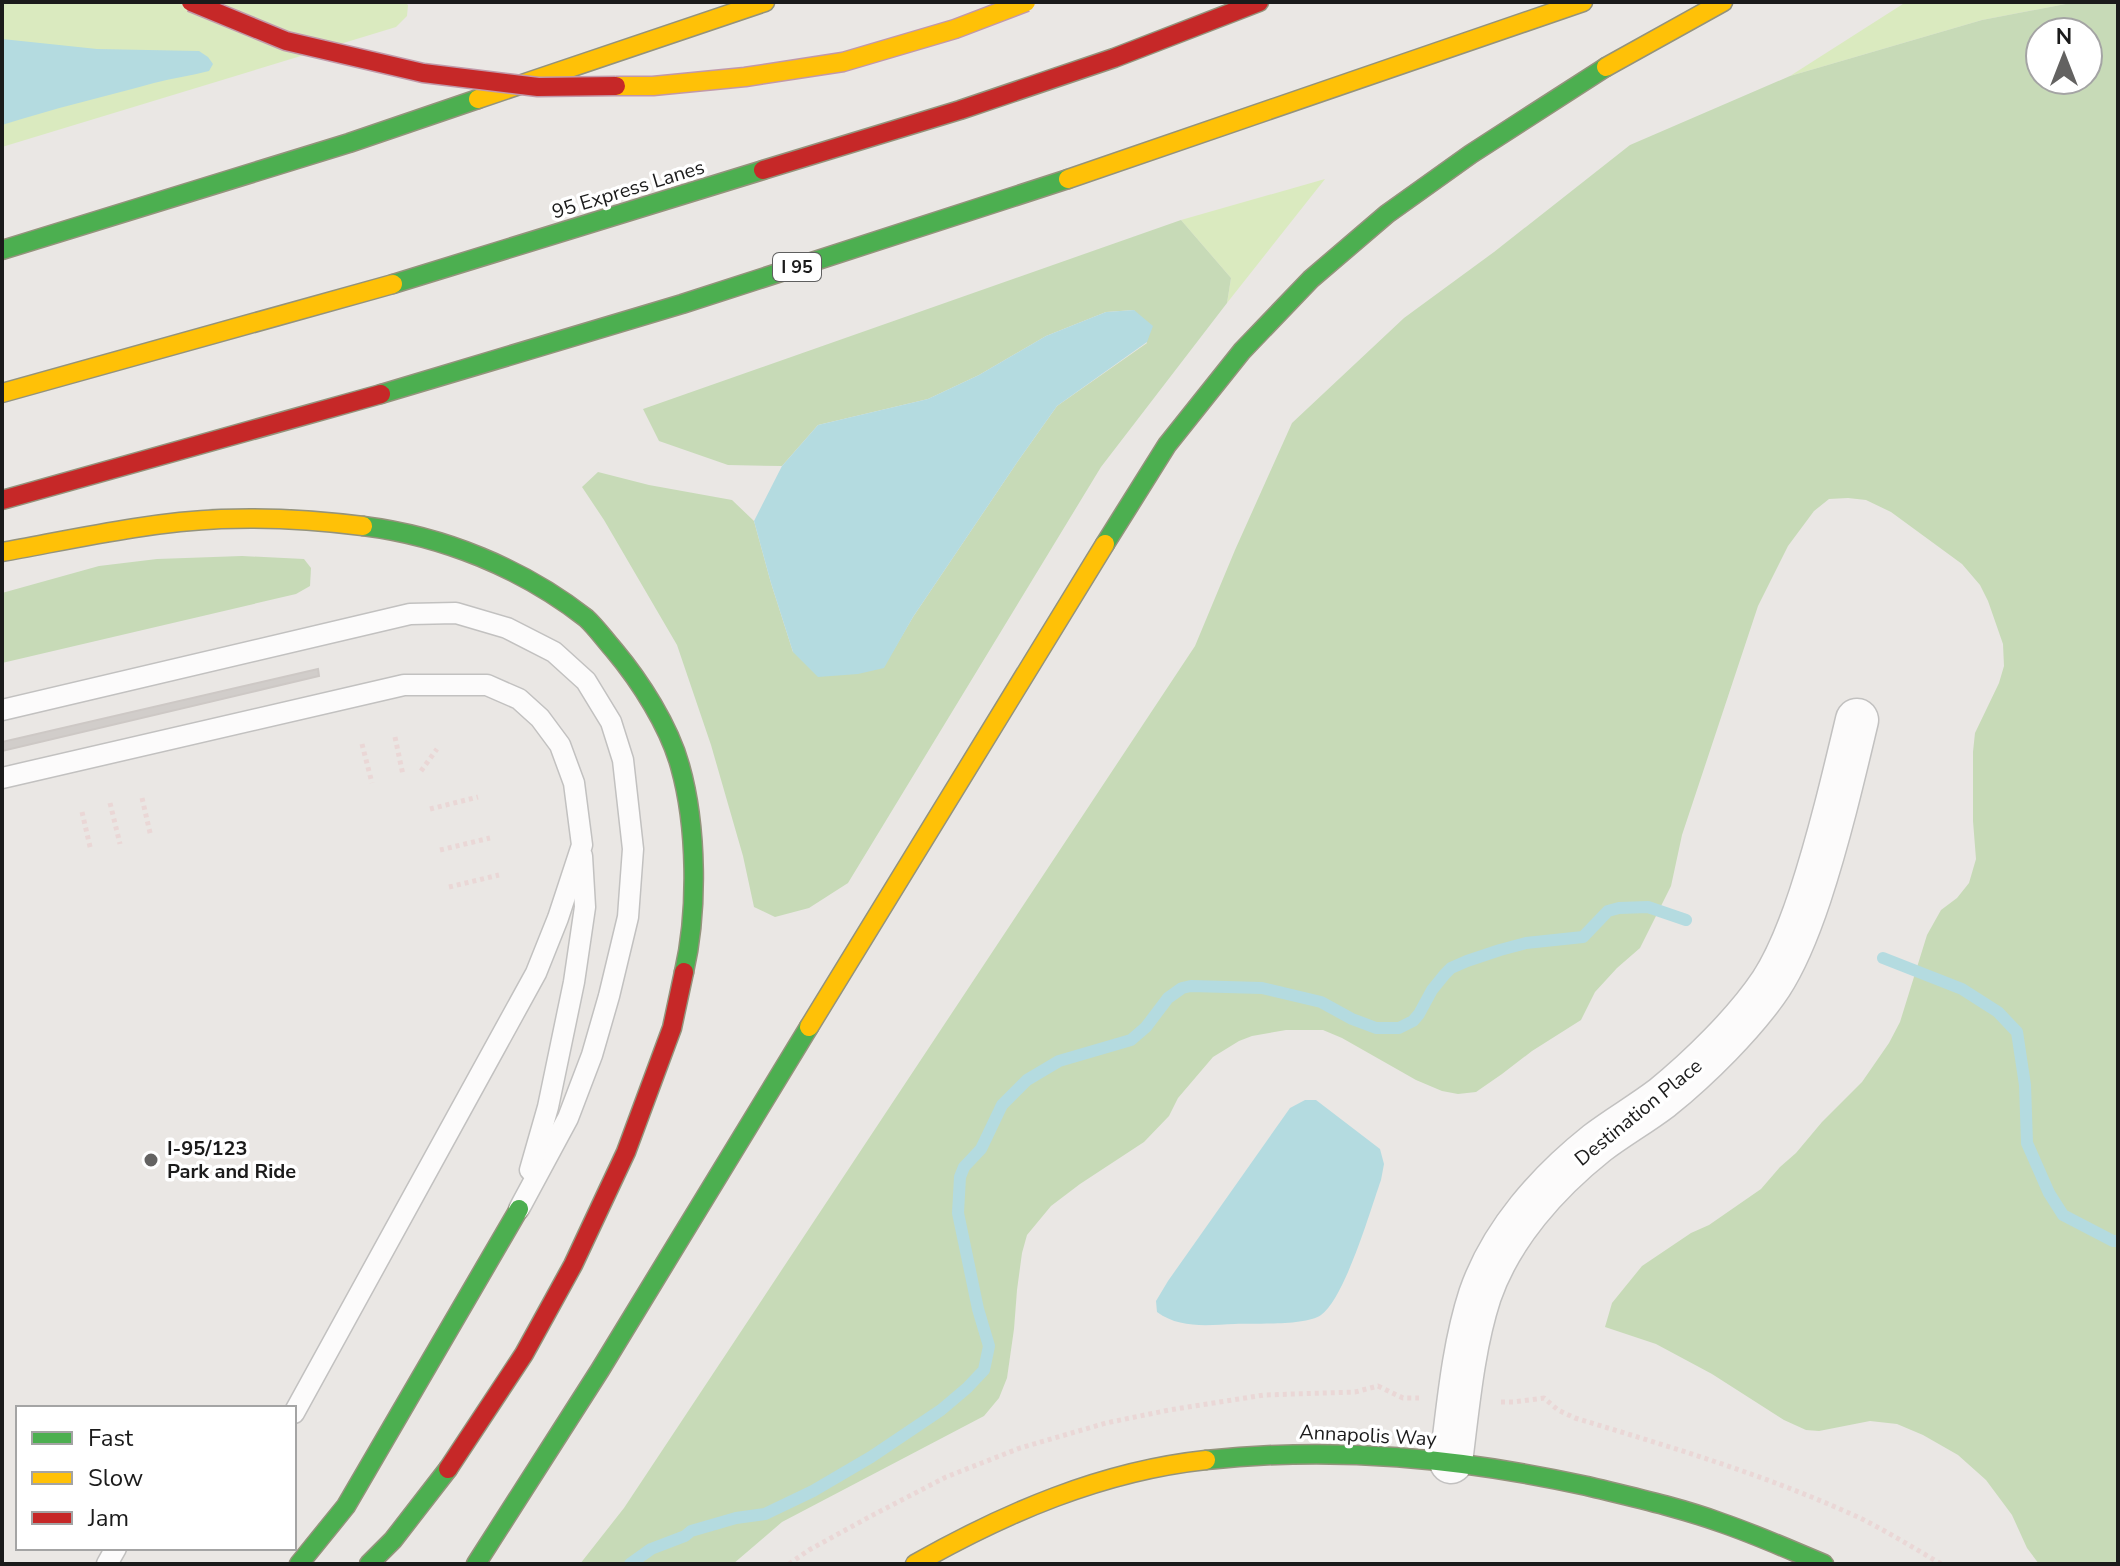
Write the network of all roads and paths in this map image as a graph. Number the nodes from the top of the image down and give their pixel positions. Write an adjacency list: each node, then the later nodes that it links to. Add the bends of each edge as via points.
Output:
1 (191, 2): 3 (main road, bridge, via 286,41 423,73 538,87 653,86 843,62)
2 (765, 2): 7 (main road, via 349,143)
3 (1026, 2)
4 (1259, 2): 8 (main road, 95 Express Lanes, via 960,110 346,298)
5 (1583, 2): 9 (main road, I 95, via 1097,170 707,296)
6 (1723, 2): 41 (main road, via 1615,61 1387,214 1311,279 1242,351 1159,459)
7 (2, 250)
8 (2, 393)
9 (2, 500)
10 (2, 552): 40 (main road, via 220,519 308,519 385,529 459,548 532,582 588,620 628,667 661,720 680,765 694,890 687,960 672,1028 626,1152 524,1354 456,1459)
11 (2, 710): 33 (lane, via 410,614 456,613 507,628 554,652 586,681 611,722 623,760 633,849 628,917 592,1055 568,1118)
12 (1857, 720): 38 (street, Destination Place, via 1826,847 1802,918 1771,984 1688,1076 1559,1175 1522,1219 1492,1267 1469,1334)
13 (395, 737): 17 (path)
14 (362, 744): 19 (path)
15 (437, 749): 16 (path)
16 (421, 771)
17 (403, 775)
18 (2, 778): 28 (lane, via 404,685 487,685 519,699 560,745 574,783)
19 (372, 783)
20 (478, 797): 23 (path)
21 (142, 798): 25 (path)
22 (110, 803): 27 (path)
23 (430, 809)
24 (82, 812): 30 (path)
25 (151, 837)
26 (490, 838): 29 (path)
27 (120, 844)
28 (582, 845): 33 (lane, via 585,907 574,982 548,1107); 37 (lane, via 536,973)
29 (440, 850)
30 (91, 851)
31 (499, 875): 32 (path)
32 (449, 887)
33 (519, 1209): 39 (main road, via 346,1506)
34 (1378, 1386): 35 (path)
35 (1403, 1398)
36 (1513, 1402): 44 (path, via 1544,1398 1575,1418 1751,1475 1863,1520)
37 (296, 1409)
38 (1451, 1462): 42 (main road, Annapolis Way, via 1302,1453 1177,1465 1021,1510); 43 (main road, Annapolis Way, via 1636,1498 1721,1522)
39 (299, 1564)
40 (369, 1564)
41 (476, 1564)
42 (915, 1564)
43 (1824, 1564)
44 (1941, 1564)

